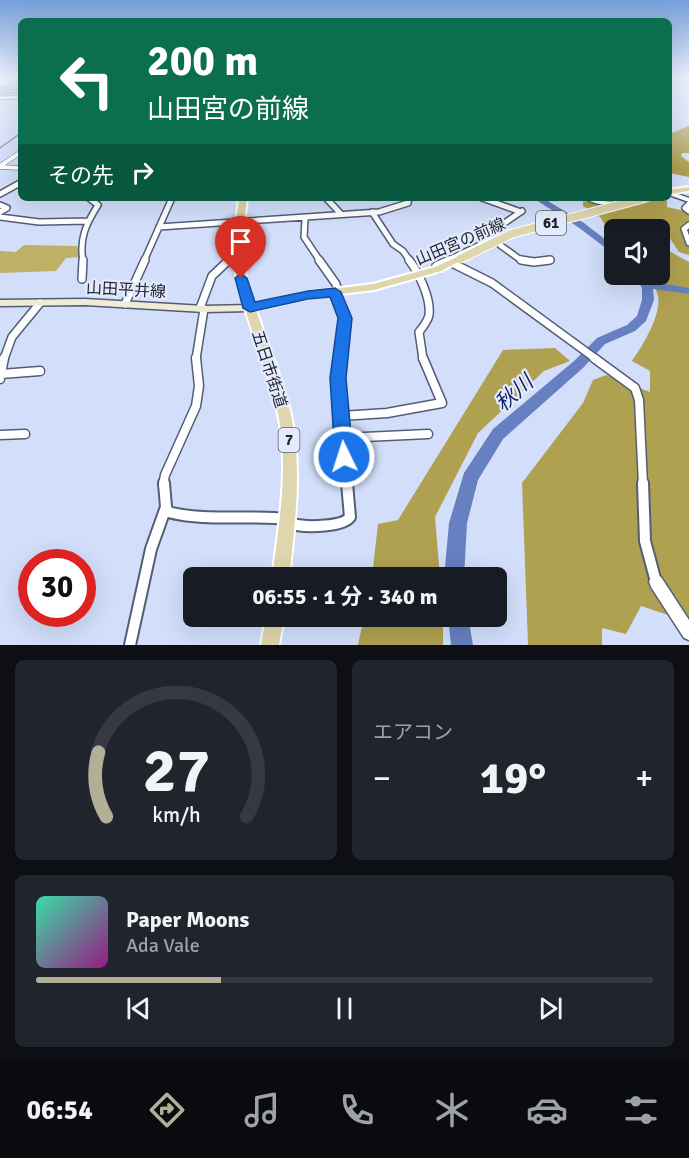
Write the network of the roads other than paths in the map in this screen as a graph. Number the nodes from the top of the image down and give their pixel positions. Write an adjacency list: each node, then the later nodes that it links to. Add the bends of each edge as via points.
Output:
1 (18, 154): 2 (street)
2 (0, 167): 3 (street)
3 (18, 168)
4 (18, 185): 7 (street)
5 (689, 189): 6 (main road)
6 (672, 192)
7 (0, 194)
8 (672, 194): 9 (street)
9 (689, 200)
10 (93, 201): 27 (street, via 98,205)
11 (171, 201): 30 (street)
12 (243, 201): 28 (main road, 五日市街道 / 7)
13 (329, 201): 24 (street)
14 (407, 201): 23 (street, via 405,205)
15 (490, 201): 31 (street, via 521,212 503,224)
16 (602, 201): 17 (street)
17 (626, 201)
18 (634, 201): 35 (main road, 山田宮の前線 / 61, bridge, via 512,234)
19 (689, 204): 21 (street)
20 (0, 205): 22 (street, via 7,208)
21 (689, 211)
22 (0, 212)
23 (372, 212): 24 (street); 37 (street)
24 (341, 214): 26 (street)
25 (0, 218): 27 (street)
26 (305, 219): 28 (street); 39 (street, via 304,237 336,284)
27 (88, 221): 38 (street, via 80,244)
28 (240, 222): 30 (street); 33 (main road, 五日市街道 / 7)
29 (689, 225): 32 (street, via 683,233)
30 (159, 227): 42 (street)
31 (501, 235): 34 (street, via 500,245 518,261); 36 (street, via 436,266)
32 (689, 243)
33 (238, 255): 43 (street, via 211,275); 44 (main road, 五日市街道 / 7)
34 (550, 260)
35 (456, 261): 36 (main road, 山田宮の前線 / 61); 57 (street, via 635,388 639,400 645,541)
36 (438, 269): 37 (main road, 山田宮の前線 / 61)
37 (419, 276): 39 (main road, 山田宮の前線 / 61, via 368,289); 49 (street, via 429,306 429,318 419,332 423,360 442,402 387,413)
38 (82, 279)
39 (336, 292): 44 (main road, 山田宮の前線 / 61); 49 (street, via 345,318 338,378)
40 (0, 303): 41 (main road, 山田平井線)
41 (40, 303): 42 (main road, 山田平井線); 45 (street, via 15,333)
42 (125, 304): 43 (main road, 山田平井線)
43 (202, 308): 44 (main road, 山田平井線); 54 (street, via 195,353 198,398 165,475)
44 (250, 308): 55 (main road, 五日市街道 / 7, via 287,424 291,482)
45 (0, 361): 47 (street)
46 (40, 371): 47 (street)
47 (0, 374): 48 (street)
48 (0, 379)
49 (342, 416): 53 (street)
50 (25, 434): 52 (street)
51 (428, 434): 53 (street)
52 (0, 435)
53 (343, 438): 55 (street, via 350,517 342,524)
54 (166, 507): 55 (street, via 168,512 188,517); 60 (street, via 151,549)
55 (288, 521): 56 (main road, 五日市街道 / 7)
56 (282, 567)
57 (656, 582): 59 (street)
58 (273, 627): 61 (main road)
59 (689, 633)
60 (130, 645)
61 (270, 645)

